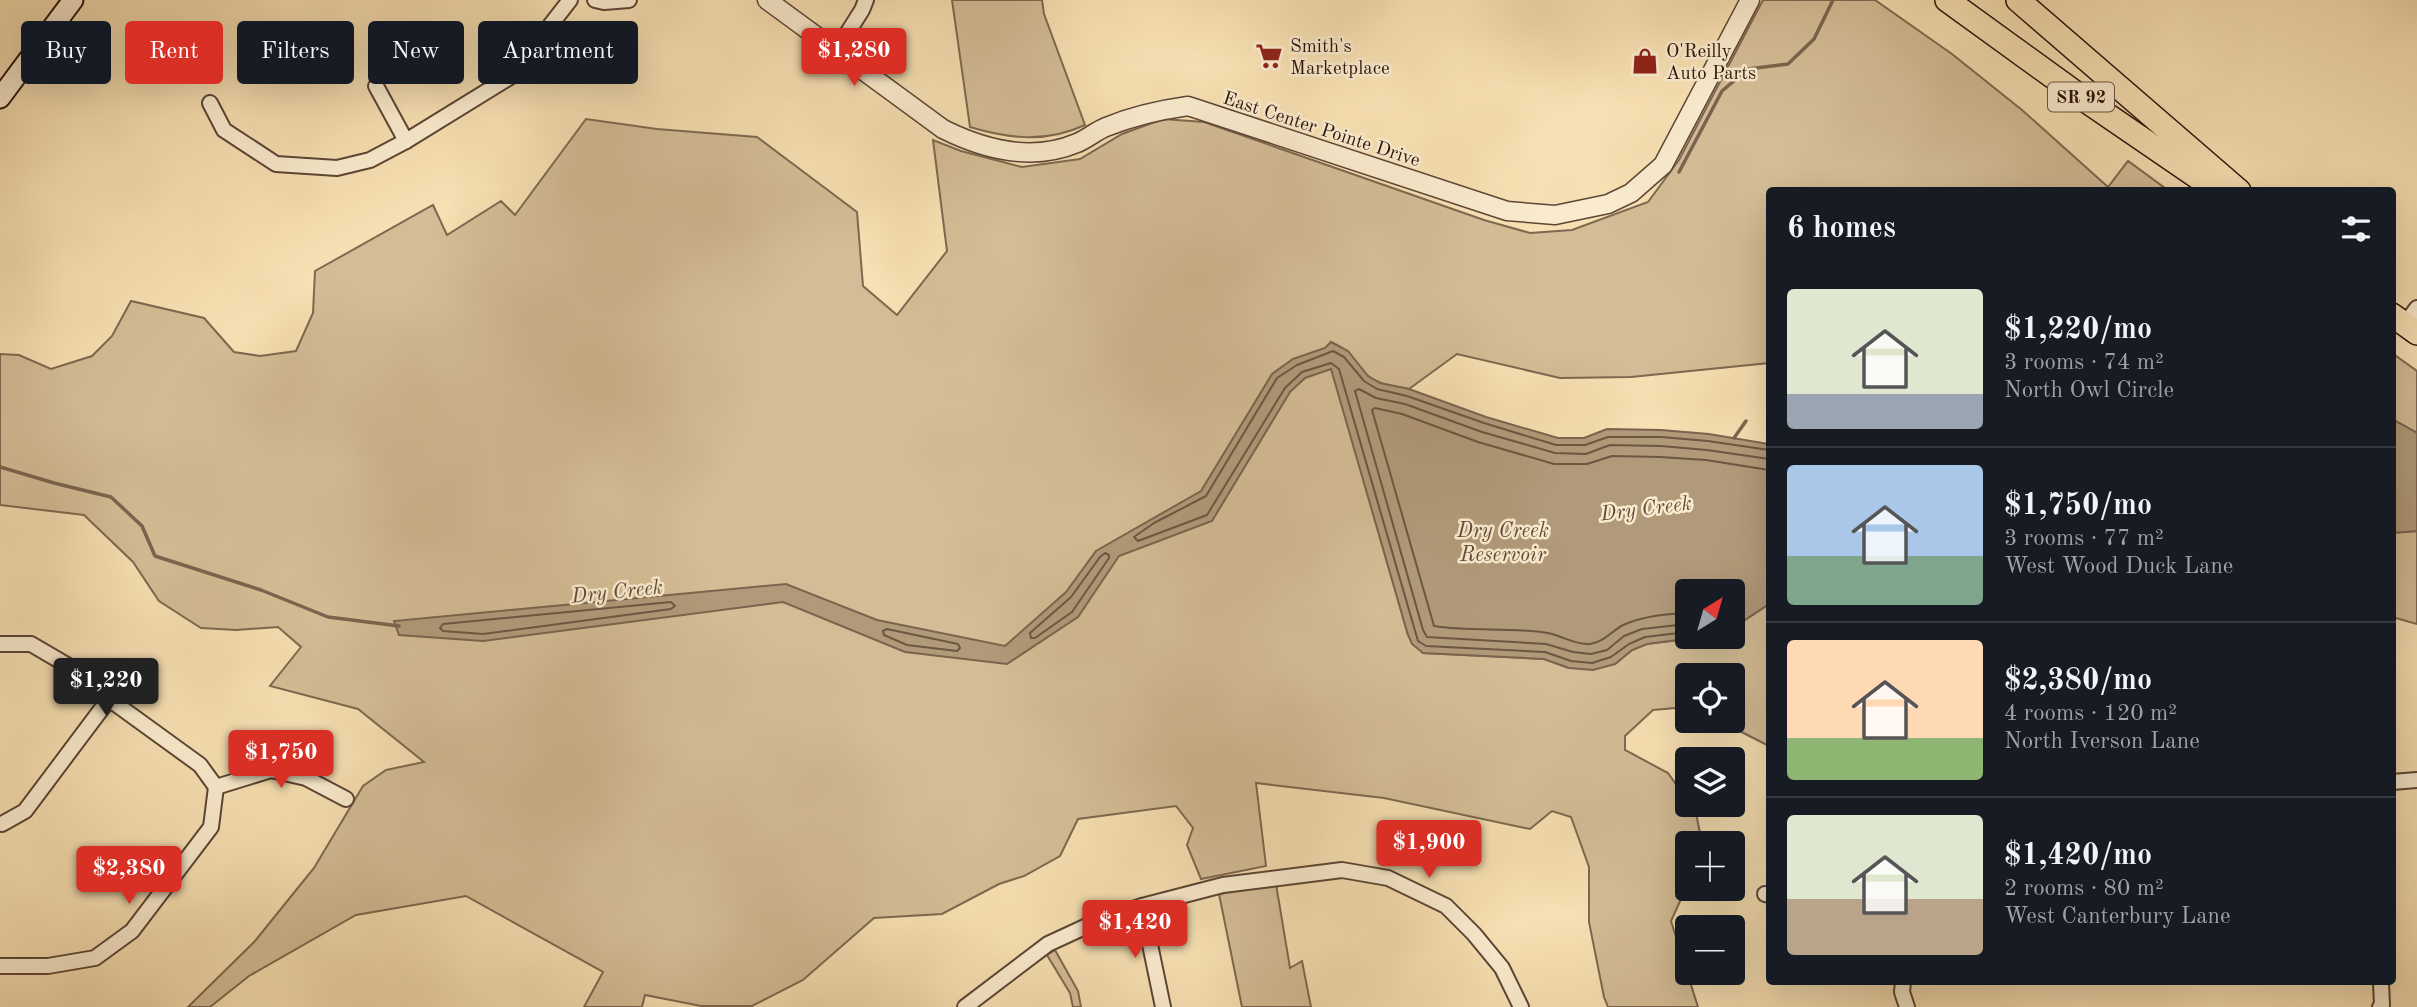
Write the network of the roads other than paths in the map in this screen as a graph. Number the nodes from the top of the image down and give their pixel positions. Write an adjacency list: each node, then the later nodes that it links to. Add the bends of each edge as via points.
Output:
1 (570, 0): 14 (street, via 510,77)
2 (595, 0): 3 (street)
3 (629, 0)
4 (767, 0): 10 (street, East Center Pointe Drive)
5 (866, 0): 10 (street)
6 (1750, 0): 10 (street, East Center Pointe Drive, via 1663,165 1631,193 1608,204 1555,215 1507,211 1188,106 1152,111 1047,151 1000,151 964,140 920,114)
7 (1947, 0): 15 (main road, SR 92)
8 (2018, 0): 16 (main road, SR 92)
9 (68, 1): 12 (main road)
10 (836, 51)
11 (376, 86): 14 (street)
12 (0, 98)
13 (210, 103): 14 (street, via 224,130 276,164 337,168 370,160)
14 (406, 141)
15 (2212, 187)
16 (2234, 187)
17 (0, 644): 18 (street, via 31,644 72,668)
18 (109, 699): 21 (street, via 200,765); 23 (street, via 24,811)
19 (2417, 780): 20 (street)
20 (2396, 782)
21 (216, 787): 22 (street, via 271,770 306,778); 25 (street, via 211,827 132,931 95,958 48,966)
22 (346, 799)
23 (2, 824)
24 (1142, 906): 28 (street, via 1048,944); 29 (street); 30 (street, via 1271,877 1342,870 1388,878 1446,906 1502,968)
25 (0, 966)
26 (1903, 985): 31 (street)
27 (2381, 985): 32 (street)
28 (969, 1006)
29 (1163, 1007)
30 (1521, 1007)
31 (1907, 1007)
32 (2380, 1007)

